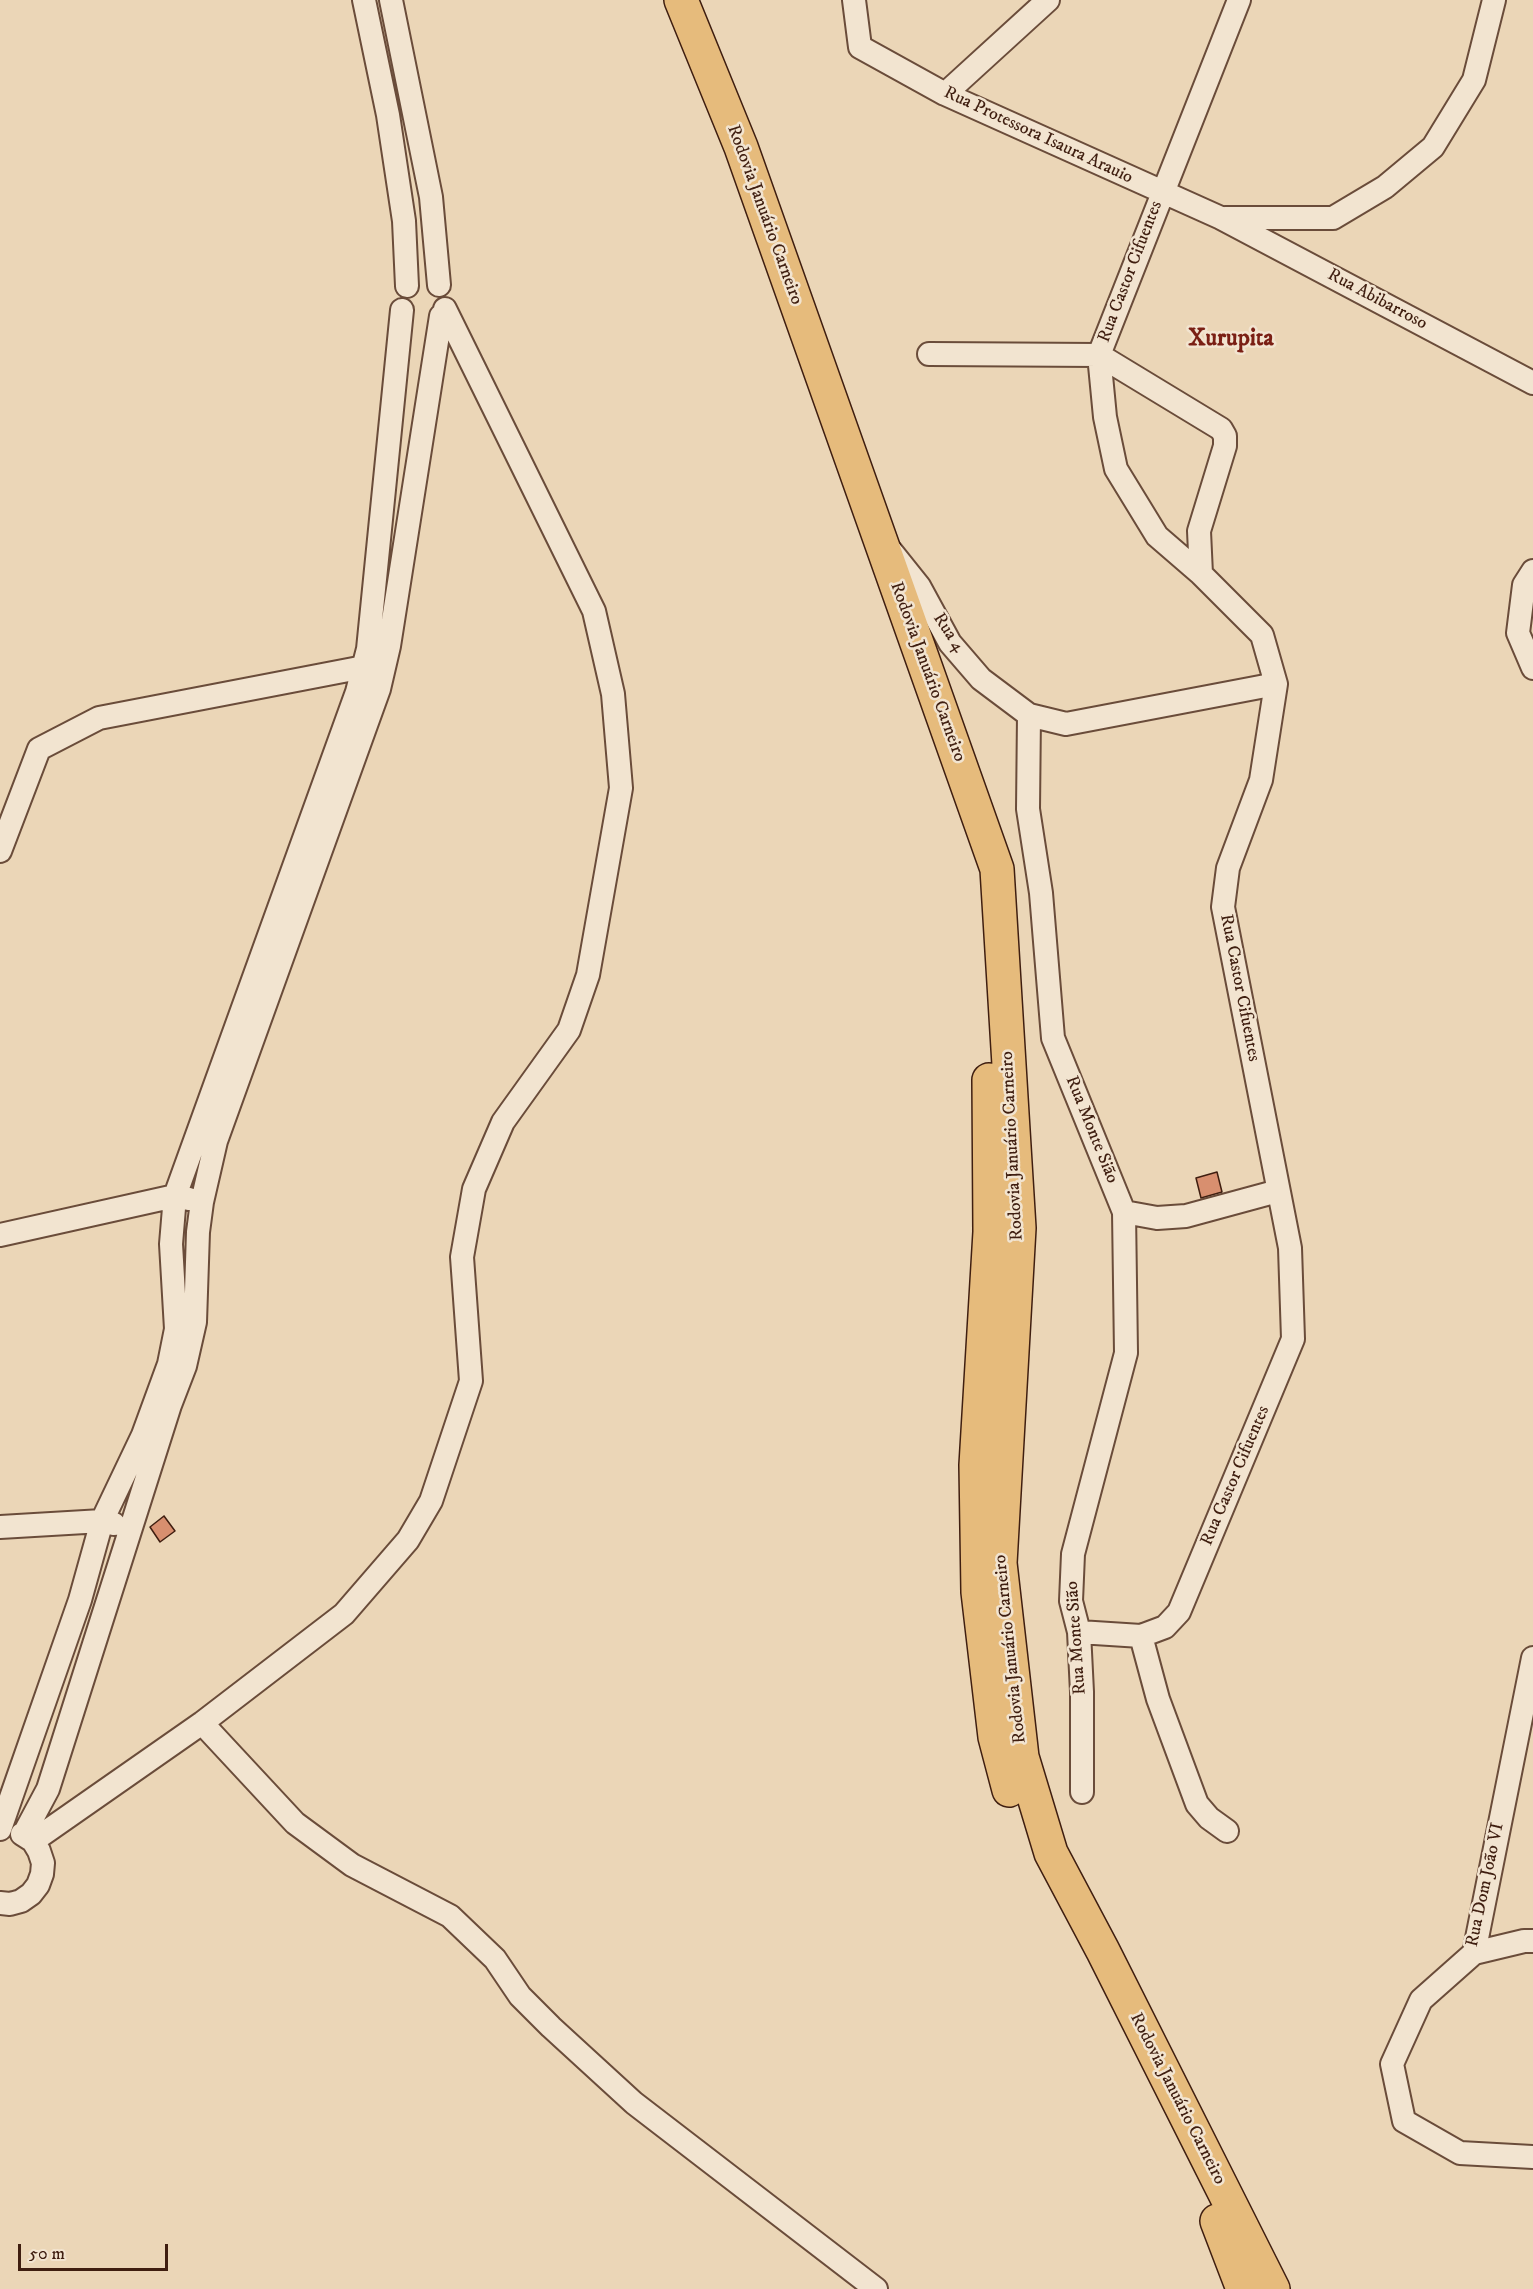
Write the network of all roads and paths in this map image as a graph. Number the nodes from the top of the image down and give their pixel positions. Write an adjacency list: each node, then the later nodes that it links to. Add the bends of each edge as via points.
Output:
1 (364, 0): 13 (street, via 403,209)
2 (391, 0): 12 (street, via 431,197)
3 (661, 0): 48 (highway, Rodovia Januário Carneiro, via 717,129 930,727 974,867 989,989 990,1233 976,1465 978,1592 995,1737 1016,1814 1041,1882 1188,2153)
4 (681, 0): 19 (highway, Rodovia Januário Carneiro, via 741,147)
5 (854, 0): 9 (street, Rua Protessora Isaura Arauio, via 860,47)
6 (1048, 0): 9 (street)
7 (1238, 0): 10 (street, Rua Castor Cifuentes)
8 (1494, 0): 11 (street, via 1474,80 1433,147 1385,187 1333,218)
9 (945, 94): 10 (street, Rua Protessora Isaura Arauio)
10 (1162, 193): 11 (street, Rua Protessora Isaura Arauio); 17 (street, Rua Castor Cifuentes)
11 (1221, 218): 18 (street, Rua Abibarroso)
12 (439, 285): 13 (street, via 422,279); 15 (street, via 445,296)
13 (407, 286): 14 (street, via 401,297)
14 (402, 310): 15 (street, via 412,321 427,324); 23 (street, via 368,650)
15 (443, 313): 23 (street, via 389,646); 38 (street, via 594,611 613,694 621,788 588,975 569,1030 503,1122 474,1188 462,1257 471,1381 431,1501 408,1540 344,1614)
16 (929, 354): 17 (street)
17 (1099, 355): 21 (street, Rua Castor Cifuentes, via 1105,417 1116,469 1157,536); 21 (street, via 1221,429 1225,436 1199,531)
18 (1533, 383)
19 (880, 539): 25 (street, Rua 4, via 919,586 950,643 981,678); 49 (highway, Rodovia Januário Carneiro, via 997,869 1019,1228 1000,1563 1022,1757 1051,1854)
20 (1533, 572): 22 (street, via 1524,585 1518,633)
21 (1201, 574): 24 (street, Rua Castor Cifuentes, via 1262,635)
22 (1533, 668)
23 (373, 672): 26 (street, via 99,718 39,749); 28 (street, via 353,703); 29 (street, via 330,830 216,1141)
24 (1276, 684): 25 (street, via 1066,724); 27 (street, Rua Castor Cifuentes, via 1261,780 1228,868 1223,906)
25 (1029, 715): 30 (street, Rua Monte Sião, via 1028,809 1041,892 1053,1038)
26 (0, 851)
27 (1278, 1191): 30 (street, via 1186,1216 1157,1218); 36 (street, Rua Castor Cifuentes, via 1290,1248 1293,1339 1179,1612 1165,1628)
28 (175, 1196): 29 (street); 31 (street); 32 (street, via 171,1244 176,1329 169,1364 143,1435)
29 (202, 1202): 34 (street, via 195,1322 185,1366)
30 (1124, 1212): 35 (street, Rua Monte Sião, via 1126,1353 1073,1554 1071,1601)
31 (0, 1235)
32 (102, 1521): 33 (street); 34 (street); 40 (street, via 80,1600)
33 (0, 1527)
34 (133, 1528): 42 (street, via 48,1789)
35 (1079, 1632): 36 (street, Rua Castor Cifuentes); 39 (street, Rua Monte Sião)
36 (1141, 1636): 41 (street, via 1158,1699 1197,1804)
37 (1533, 1658): 45 (street, Rua Dom João VI)
38 (202, 1723): 42 (street); 47 (street, via 295,1823 352,1865 450,1916 495,1959 528,2004 634,2103)
39 (1082, 1792)
40 (0, 1830): 42 (street, via 12,1830)
41 (1227, 1831)
42 (28, 1838): 43 (street, via 39,1851 42,1863 38,1885 21,1901)
43 (0, 1904)
44 (1533, 1941): 45 (street)
45 (1474, 1953): 46 (street, Rua Dom João VI, via 1421,2000 1392,2064 1404,2121 1460,2153)
46 (1533, 2157)
47 (876, 2289)
48 (1243, 2289)
49 (1273, 2289)

